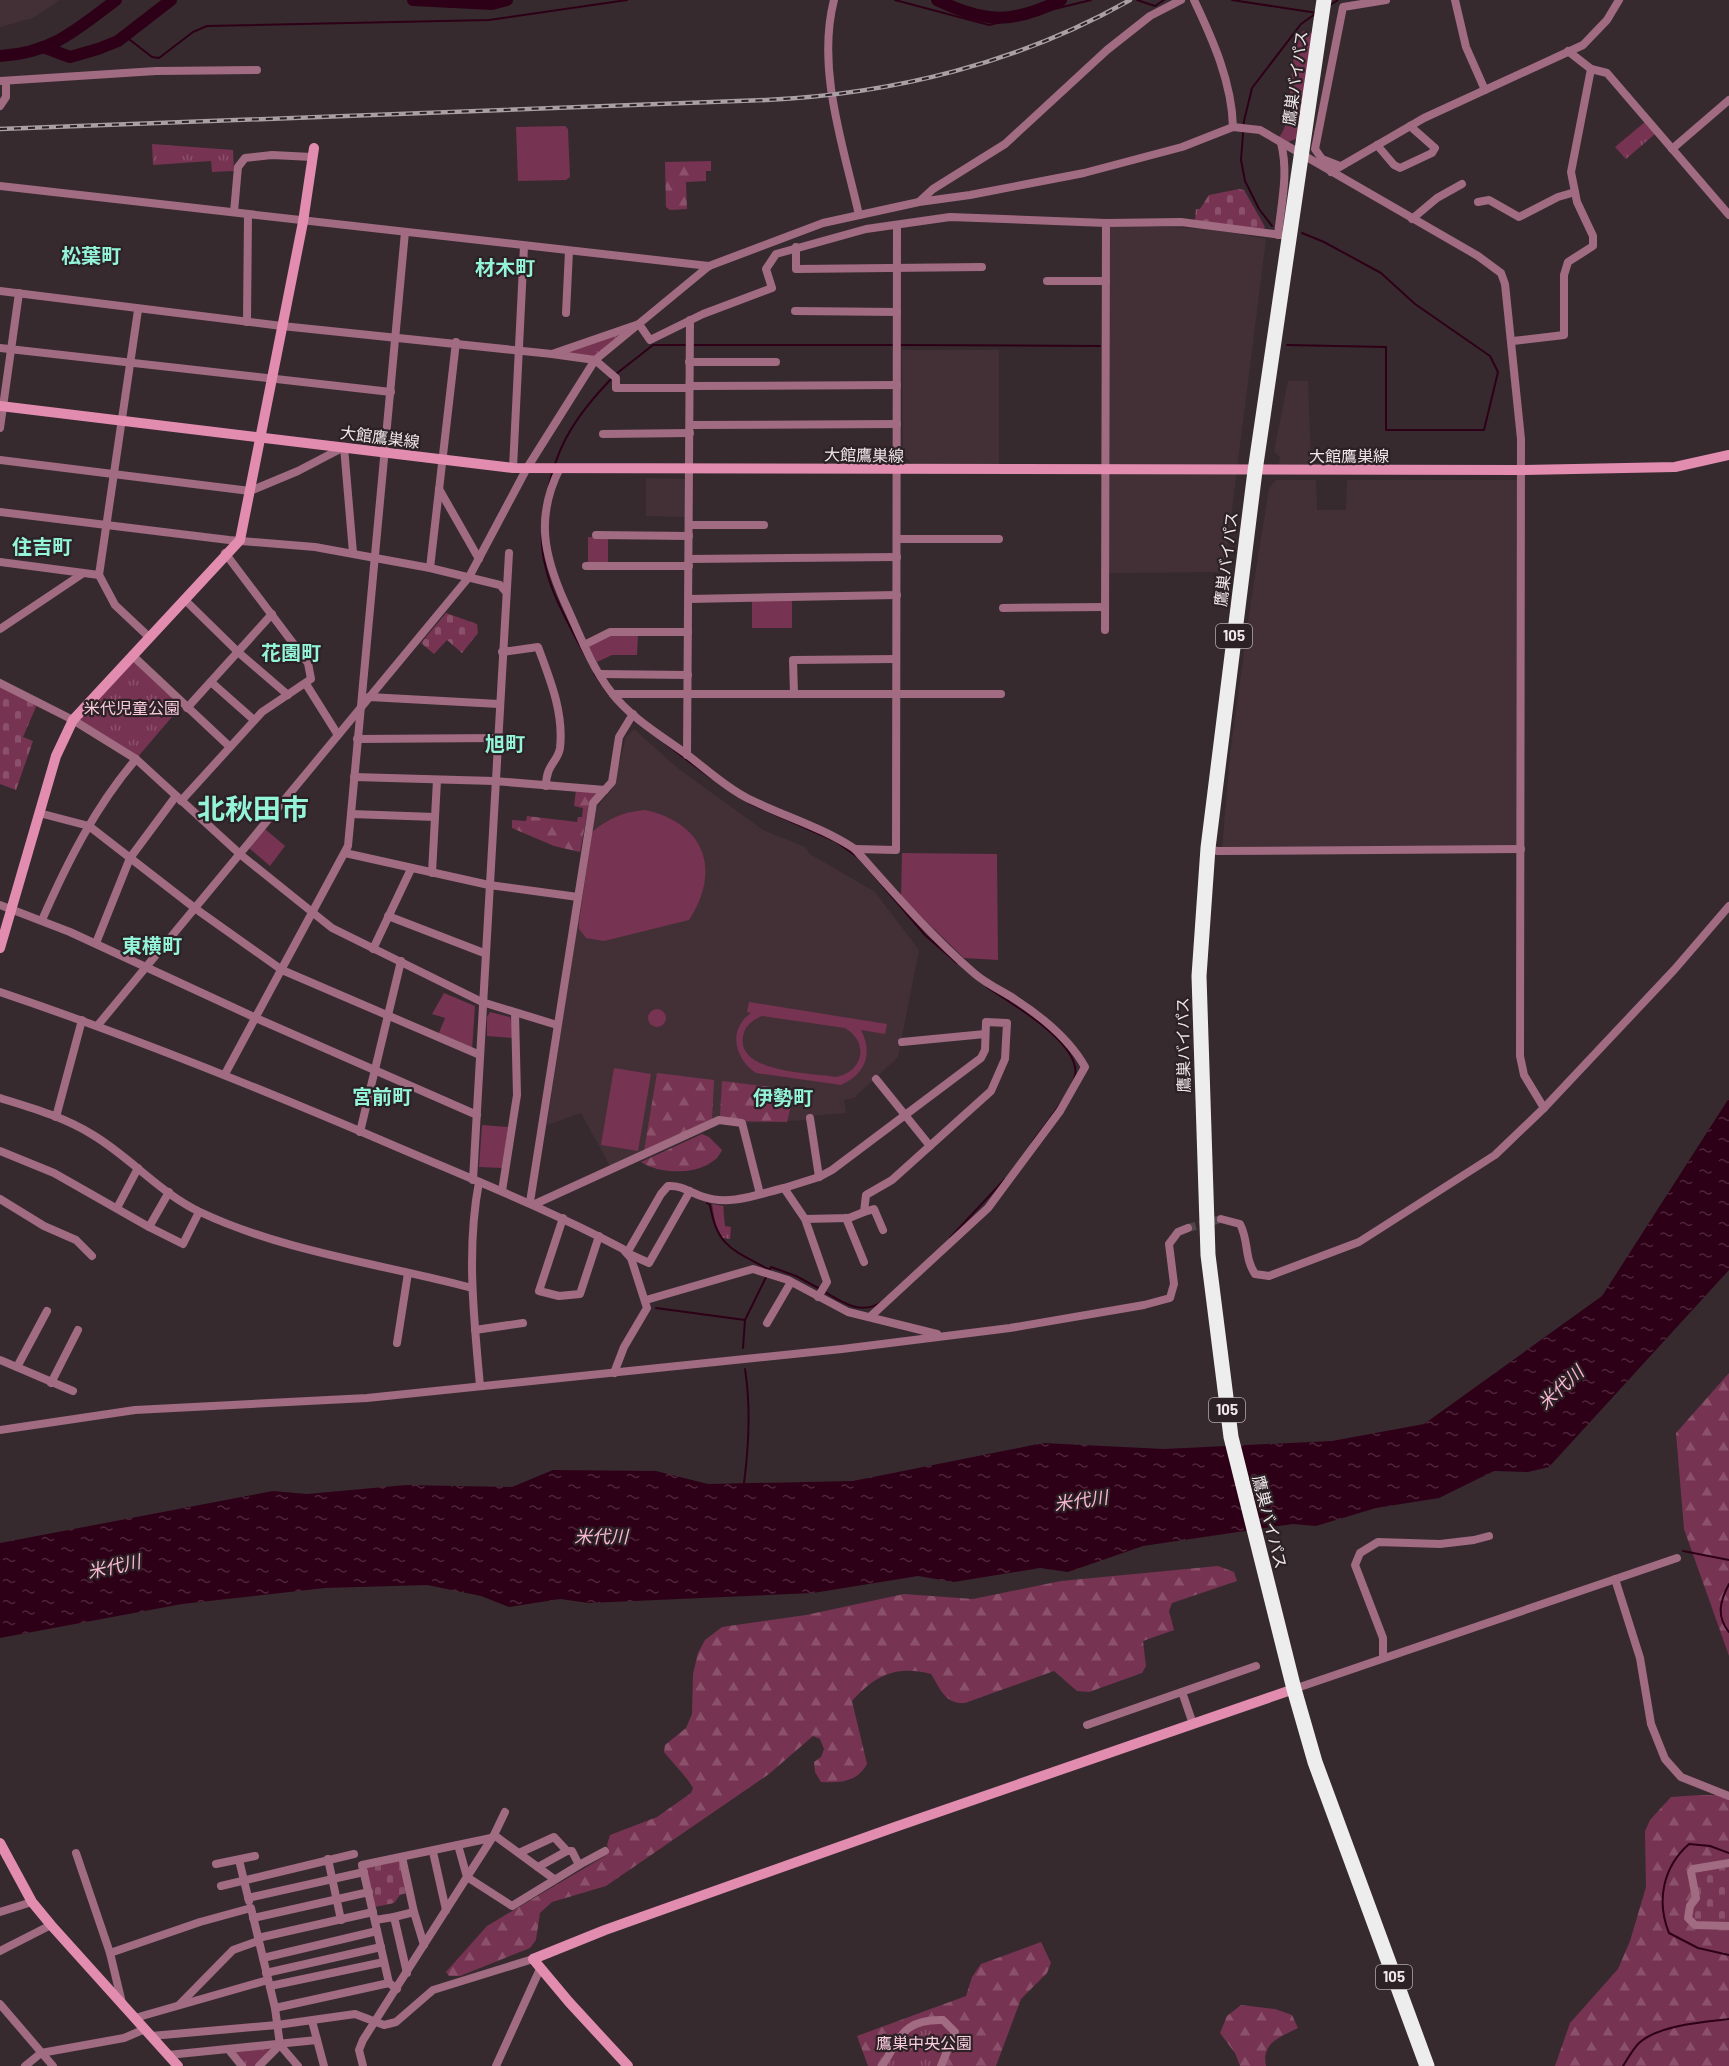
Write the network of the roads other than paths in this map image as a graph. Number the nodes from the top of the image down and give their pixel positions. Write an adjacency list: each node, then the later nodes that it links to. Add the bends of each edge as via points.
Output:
1 (834, 0): 33 (street, via 828,34 832,92)
2 (1181, 0): 27 (street, via 1150,16 1107,50 1005,144)
3 (1194, 0): 16 (street, via 1218,54 1233,111)
4 (1324, 0): 21 (highway, 鷹巣バイパス / 105)
5 (1386, 0): 22 (street, via 1343,7 1315,149 1322,159)
6 (1455, 0): 12 (street, via 1466,47)
7 (1619, 0): 8 (street, via 1592,39)
8 (1568, 51): 9 (street); 12 (street)
9 (1591, 69): 19 (street, via 1606,73); 26 (street, via 1573,149 1571,172)
10 (257, 70): 11 (street, via 156,71)
11 (3, 81): 14 (street, via 6,97)
12 (1485, 90): 15 (street)
13 (1729, 100): 19 (street)
14 (0, 106)
15 (1410, 126): 18 (street); 18 (street, via 1434,148 1432,153 1400,168)
16 (1233, 127): 17 (street, via 1260,130); 27 (street, via 1182,147 1084,173)
17 (1281, 143): 21 (street); 40 (street, via 1286,178)
18 (1377, 145): 22 (street)
19 (1672, 149): 32 (street)
20 (313, 153): 29 (street, via 245,158 238,167); 35 (street)
21 (1303, 156): 23 (street); 40 (highway, 鷹巣バイパス / 105)
22 (1340, 166): 23 (street)
23 (1331, 172): 34 (street)
24 (1462, 184): 34 (street)
25 (0, 186): 29 (street)
26 (1575, 192): 28 (street, via 1519,217 1489,200); 60 (street, via 1593,236 1593,246 1568,262 1564,275 1564,335)
27 (919, 202): 31 (street)
28 (1478, 202)
29 (234, 212): 30 (street)
30 (248, 214): 35 (street); 56 (street)
31 (873, 214): 33 (street); 38 (street)
32 (1729, 215)
33 (859, 216): 44 (street, via 807,229)
34 (1412, 219): 60 (street, via 1501,273)
35 (303, 222): 39 (street); 58 (street)
36 (1106, 223): 37 (street, via 950,217); 40 (street, via 1181,222); 48 (street)
37 (897, 225): 38 (street); 45 (street)
38 (875, 228): 42 (street)
39 (405, 232): 41 (street); 59 (street)
40 (1283, 236): 93 (highway, 鷹巣バイパス / 105)
41 (524, 246): 43 (street); 64 (street)
42 (796, 247): 45 (street, via 796,269); 55 (street, via 776,254 766,269 772,288)
43 (569, 250): 44 (street); 54 (street)
44 (709, 266): 57 (street)
45 (897, 267): 46 (street); 53 (street)
46 (982, 267)
47 (1047, 281): 48 (street)
48 (1106, 281): 91 (street)
49 (0, 291): 50 (street)
50 (19, 293): 51 (street); 63 (street)
51 (138, 310): 56 (street); 69 (street)
52 (795, 311): 53 (street)
53 (897, 312): 71 (street)
54 (566, 313)
55 (690, 321): 57 (street, via 650,340); 67 (street)
56 (247, 322): 58 (street)
57 (639, 324): 65 (street); 66 (street)
58 (282, 326): 59 (street); 70 (street)
59 (397, 336): 61 (street); 73 (street)
60 (1513, 341): 92 (street)
61 (456, 342): 64 (street); 84 (street)
62 (0, 348): 63 (street)
63 (12, 349): 69 (street); 74 (street)
64 (520, 350): 65 (street); 87 (street)
65 (552, 354): 66 (street)
66 (596, 360): 72 (street, via 614,375 616,388); 88 (street)
67 (689, 362): 68 (street); 72 (street)
68 (776, 362)
69 (129, 363): 70 (street); 75 (street)
70 (272, 381): 73 (street); 80 (street)
71 (897, 385): 72 (street); 76 (street)
72 (689, 387): 78 (street)
73 (391, 392): 82 (street)
74 (2, 407): 75 (street, 大館鷹巣線); 77 (street)
75 (121, 421): 80 (street, 大館鷹巣線); 94 (street)
76 (897, 424): 78 (street); 90 (street)
77 (0, 428)
78 (690, 429): 79 (street); 86 (street)
79 (603, 434)
80 (261, 438): 81 (street, 大館鷹巣線); 96 (street)
81 (344, 447): 82 (street, 大館鷹巣線); 96 (street); 108 (street)
82 (386, 453): 84 (street, 大館鷹巣線); 109 (street)
83 (1729, 455): 92 (street, 大館鷹巣線, via 1675,467)
84 (443, 459): 87 (street, 大館鷹巣線); 95 (street)
85 (0, 460): 94 (street)
86 (689, 467): 89 (street, 大館鷹巣線); 90 (street, 大館鷹巣線); 99 (street)
87 (513, 468): 88 (street, 大館鷹巣線)
88 (527, 468): 89 (street, 大館鷹巣線); 111 (street)
89 (556, 468): 130 (street, via 546,516 545,552)
90 (897, 470): 91 (street, 大館鷹巣線); 103 (street)
91 (1105, 470): 93 (street, 大館鷹巣線); 124 (street)
92 (1522, 470): 93 (street, 大館鷹巣線); 171 (street)
93 (1255, 471): 169 (highway, 鷹巣バイパス / 105)
94 (113, 475): 96 (street); 98 (street)
95 (439, 489): 111 (street); 115 (street)
96 (250, 490): 105 (street)
97 (0, 512): 98 (street)
98 (106, 525): 105 (street); 117 (street)
99 (689, 525): 100 (street); 102 (street)
100 (765, 525)
101 (596, 535): 102 (street)
102 (689, 536): 113 (street)
103 (897, 539): 104 (street); 110 (street)
104 (999, 539)
105 (240, 540): 107 (street); 108 (street)
106 (509, 553): 119 (street)
107 (225, 554): 122 (street); 125 (street)
108 (354, 554): 109 (street)
109 (376, 557): 115 (street); 149 (street)
110 (897, 557): 113 (street); 120 (street)
111 (479, 559): 118 (street)
112 (0, 562): 116 (street)
113 (689, 563): 114 (street); 121 (street)
114 (586, 566)
115 (430, 568): 118 (street)
116 (82, 574): 117 (street); 126 (street)
117 (99, 575): 129 (street, via 115,604)
118 (469, 578): 119 (street, via 500,585); 146 (street)
119 (506, 592): 132 (street)
120 (897, 595): 121 (street); 134 (street)
121 (689, 598): 128 (street)
122 (184, 599): 129 (street); 131 (street)
123 (1003, 608): 124 (street)
124 (1105, 608): 127 (street)
125 (272, 614): 131 (street); 139 (street, via 311,668 311,679)
126 (0, 629)
127 (1105, 630)
128 (688, 632): 130 (street, via 610,632); 136 (street)
129 (149, 637): 133 (street)
130 (584, 645): 135 (street)
131 (238, 652): 137 (street); 145 (street)
132 (502, 652): 147 (street); 162 (street, via 538,647 543,660 558,709 560,750 546,771)
133 (132, 655): 148 (street); 151 (street)
134 (896, 659): 142 (street, via 794,660); 143 (street)
135 (600, 674): 136 (street); 140 (street)
136 (688, 675): 141 (street)
137 (211, 682): 148 (street); 152 (street)
138 (0, 683): 151 (street)
139 (306, 684): 145 (street); 153 (street)
140 (613, 694): 141 (street); 150 (street)
141 (688, 694): 142 (street); 157 (street)
142 (794, 694): 143 (street)
143 (896, 694): 144 (street); 170 (street, via 896,850)
144 (1001, 694)
145 (288, 695): 152 (street)
146 (369, 697): 147 (street); 149 (street)
147 (499, 704): 154 (street)
148 (187, 708): 156 (street)
149 (360, 708): 153 (street); 155 (street)
150 (632, 716): 157 (street); 163 (street, via 619,737 612,782)
151 (73, 720): 158 (street); 165 (street, via 56,756)
152 (254, 720): 156 (street)
153 (338, 735): 173 (street)
154 (497, 738): 155 (street); 161 (street)
155 (357, 739): 159 (street)
156 (230, 747): 164 (street)
157 (687, 755): 170 (street, via 744,797)
158 (136, 759): 164 (street); 168 (street)
159 (354, 777): 160 (street); 166 (street)
160 (437, 780): 161 (street); 167 (street)
161 (494, 781): 162 (street); 177 (street)
162 (546, 786): 163 (street)
163 (605, 790): 178 (street, via 593,803)
164 (178, 798): 173 (street); 174 (street)
165 (39, 813): 168 (street); 181 (street)
166 (351, 814): 167 (street); 172 (street)
167 (435, 817): 176 (street)
168 (89, 826): 174 (street); 185 (street, via 67,863)
169 (1208, 848): 171 (street); 265 (highway, 鷹巣バイパス / 105, via 1199,976 1208,1255 1231,1437)
170 (855, 849): 246 (street, via 942,946 1060,1034 1085,1067 1060,1111 988,1208)
171 (1521, 849): 208 (street, via 1521,1065)
172 (345, 853): 175 (street); 183 (street)
173 (241, 855): 182 (street); 183 (street)
174 (130, 858): 182 (street); 186 (street)
175 (411, 869): 176 (street); 184 (street)
176 (432, 873): 177 (street)
177 (489, 885): 178 (street); 189 (street)
178 (578, 897): 200 (street)
179 (0, 905): 181 (street)
180 (1729, 906): 208 (street)
181 (11, 909): 185 (street); 187 (street)
182 (196, 909): 191 (street); 192 (street)
183 (311, 913): 188 (street); 192 (street)
184 (388, 916): 188 (street); 189 (street)
185 (42, 920): 186 (street)
186 (96, 943): 191 (street)
187 (0, 948)
188 (373, 948): 190 (street)
189 (484, 953): 194 (street)
190 (401, 961): 194 (street); 196 (street)
191 (147, 968): 197 (street); 199 (street)
192 (282, 970): 196 (street); 197 (street)
193 (0, 992): 198 (street)
194 (482, 1002): 195 (street); 203 (street)
195 (515, 1013): 200 (street); 220 (street, via 517,1095)
196 (388, 1016): 203 (street); 204 (street)
197 (256, 1018): 204 (street); 205 (street)
198 (82, 1020): 199 (street); 210 (street)
199 (98, 1025): 205 (street)
200 (557, 1025): 225 (street)
201 (985, 1034): 202 (street); 211 (street, via 981,1058); 214 (street, via 986,1022 1007,1023 1005,1059 991,1091)
202 (902, 1042)
203 (480, 1055): 209 (street)
204 (375, 1071): 209 (street); 213 (street)
205 (225, 1074): 213 (street)
206 (876, 1079): 211 (street)
207 (0, 1098): 210 (street)
208 (1544, 1108): 232 (street, via 1495,1155 1417,1208 1359,1242 1285,1271 1269,1276 1255,1274 1247,1262 1240,1224)
209 (477, 1115): 218 (street)
210 (56, 1117): 216 (street, via 92,1134)
211 (906, 1117): 214 (street); 217 (street)
212 (810, 1118): 217 (street)
213 (360, 1132): 218 (street)
214 (930, 1146): 228 (street, via 892,1180 866,1195)
215 (0, 1151): 226 (street, via 54,1173)
216 (138, 1168): 222 (street); 226 (street)
217 (819, 1177): 219 (street)
218 (476, 1181): 220 (street); 242 (street)
219 (784, 1188): 223 (street); 231 (street)
220 (502, 1191): 225 (street)
221 (690, 1191): 223 (street, via 705,1198 729,1201); 237 (street, via 668,1186); 237 (street, via 649,1263)
222 (169, 1192): 227 (street); 233 (street)
223 (760, 1194): 225 (street, via 742,1123 719,1120)
224 (0, 1199): 238 (street, via 76,1240)
225 (532, 1203): 229 (street)
226 (117, 1208): 233 (street)
227 (199, 1212): 233 (street, via 183,1244); 240 (street, via 250,1232)
228 (864, 1212): 230 (street); 235 (street, via 874,1209)
229 (563, 1218): 236 (street); 236 (street, via 539,1291 559,1296 580,1294)
230 (846, 1218): 231 (street); 239 (street)
231 (805, 1219): 243 (street, via 827,1282)
232 (1221, 1219)
233 (149, 1227)
234 (1188, 1228): 251 (street, via 1178,1232 1169,1244 1174,1284 1170,1298 1010,1328)
235 (883, 1230)
236 (599, 1236): 237 (street)
237 (627, 1253): 244 (street)
238 (92, 1256)
239 (864, 1262)
240 (408, 1273): 242 (street); 252 (street)
241 (791, 1282): 243 (street); 244 (street, via 753,1269); 248 (street)
242 (472, 1288): 250 (street)
243 (819, 1295): 246 (street, via 848,1312)
244 (646, 1299): 255 (street, via 647,1308)
245 (47, 1311): 254 (street)
246 (871, 1316): 251 (street)
247 (523, 1323): 250 (street)
248 (767, 1323)
249 (78, 1330): 256 (street)
250 (475, 1330): 257 (street)
251 (942, 1335): 255 (street)
252 (397, 1344)
253 (0, 1360): 254 (street)
254 (17, 1367): 256 (street)
255 (614, 1373): 257 (street)
256 (51, 1383): 258 (street)
257 (480, 1386): 259 (street, via 367,1398 135,1410)
258 (73, 1391)
259 (0, 1430)
260 (1489, 1536): 263 (street, via 1440,1544 1378,1542 1360,1553 1355,1565 1383,1638)
261 (1677, 1558): 262 (street)
262 (1615, 1579): 263 (street); 269 (street, via 1640,1658 1651,1724 1665,1759 1680,1777)
263 (1383, 1658): 265 (street)
264 (1256, 1666): 266 (street)
265 (1294, 1689): 267 (street); 348 (highway, 鷹巣バイパス / 105, via 1315,1762)
266 (1182, 1692): 267 (street); 268 (street)
267 (1193, 1724): 315 (street, via 605,1930)
268 (1087, 1725)
269 (1729, 1796)
270 (505, 1812): 271 (street)
271 (493, 1837): 273 (street); 278 (street); 289 (street)
272 (0, 1843): 297 (street)
273 (458, 1845): 276 (street); 289 (street)
274 (567, 1851): 278 (street, via 554,1837); 286 (street, via 572,1851); 287 (street)
275 (605, 1851): 286 (street)
276 (433, 1852): 281 (street); 299 (street)
277 (76, 1853): 313 (street)
278 (519, 1853): 287 (street)
279 (354, 1854): 282 (street)
280 (255, 1856): 283 (street)
281 (402, 1857): 288 (street, via 362,1865); 300 (street)
282 (328, 1859): 290 (street); 292 (street)
283 (239, 1860): 285 (street); 292 (street)
284 (1729, 1863): 307 (street, via 1693,1869 1696,1898 1688,1918 1695,1925)
285 (216, 1864)
286 (579, 1865): 291 (street)
287 (538, 1867): 291 (street)
288 (364, 1872): 290 (street); 294 (street)
289 (467, 1876): 291 (street, via 512,1906); 299 (street)
290 (332, 1879): 295 (street); 296 (street)
291 (554, 1879)
292 (243, 1880): 293 (street); 295 (street)
293 (221, 1886)
294 (369, 1892): 296 (street); 302 (street)
295 (248, 1898): 298 (street)
296 (336, 1898): 304 (street); 305 (street)
297 (32, 1902): 301 (street); 306 (street)
298 (251, 1908): 304 (street); 313 (street)
299 (446, 1910): 310 (street)
300 (414, 1912): 303 (street); 310 (street)
301 (0, 1914)
302 (374, 1916): 303 (street); 305 (street); 308 (street)
303 (394, 1917): 318 (street)
304 (253, 1918): 309 (street)
305 (341, 1920): 309 (street)
306 (51, 1925): 312 (street); 322 (street)
307 (1729, 1926)
308 (377, 1931): 311 (street); 314 (street)
309 (258, 1940): 314 (street); 324 (street, via 233,1950)
310 (424, 1945): 318 (street)
311 (381, 1947): 316 (street); 319 (street)
312 (0, 1951)
313 (110, 1953): 322 (street)
314 (263, 1958): 319 (street)
315 (533, 1959): 317 (street); 328 (street, via 433,1990 396,2022 384,2025)
316 (384, 1962): 319 (street); 320 (street)
317 (540, 1969): 344 (street); 345 (street)
318 (407, 1973): 321 (street)
319 (268, 1980): 324 (street); 325 (street)
320 (389, 1983): 321 (street); 325 (street)
321 (397, 1989): 328 (street)
322 (122, 2003): 326 (street)
323 (0, 2004): 334 (street)
324 (178, 2006): 326 (street)
325 (275, 2008): 329 (street)
326 (135, 2018): 330 (street)
327 (312, 2021): 328 (street, via 355,2014); 329 (street); 331 (street)
328 (376, 2021): 343 (street, via 359,2050)
329 (277, 2025): 330 (street); 332 (street)
330 (148, 2032): 334 (street); 335 (street)
331 (317, 2040): 332 (street); 342 (street)
332 (280, 2045): 333 (street); 336 (street); 341 (street)
333 (229, 2050): 335 (street); 340 (street)
334 (41, 2053): 337 (street); 338 (street)
335 (168, 2055): 339 (street)
336 (295, 2065)
337 (25, 2066)
338 (53, 2066)
339 (178, 2066)
340 (242, 2066)
341 (259, 2066)
342 (324, 2066)
343 (363, 2066)
344 (496, 2066)
345 (628, 2066)
346 (882, 2066): 347 (street, via 913,2023 943,2020 955,2032)
347 (941, 2066)
348 (1427, 2066)

